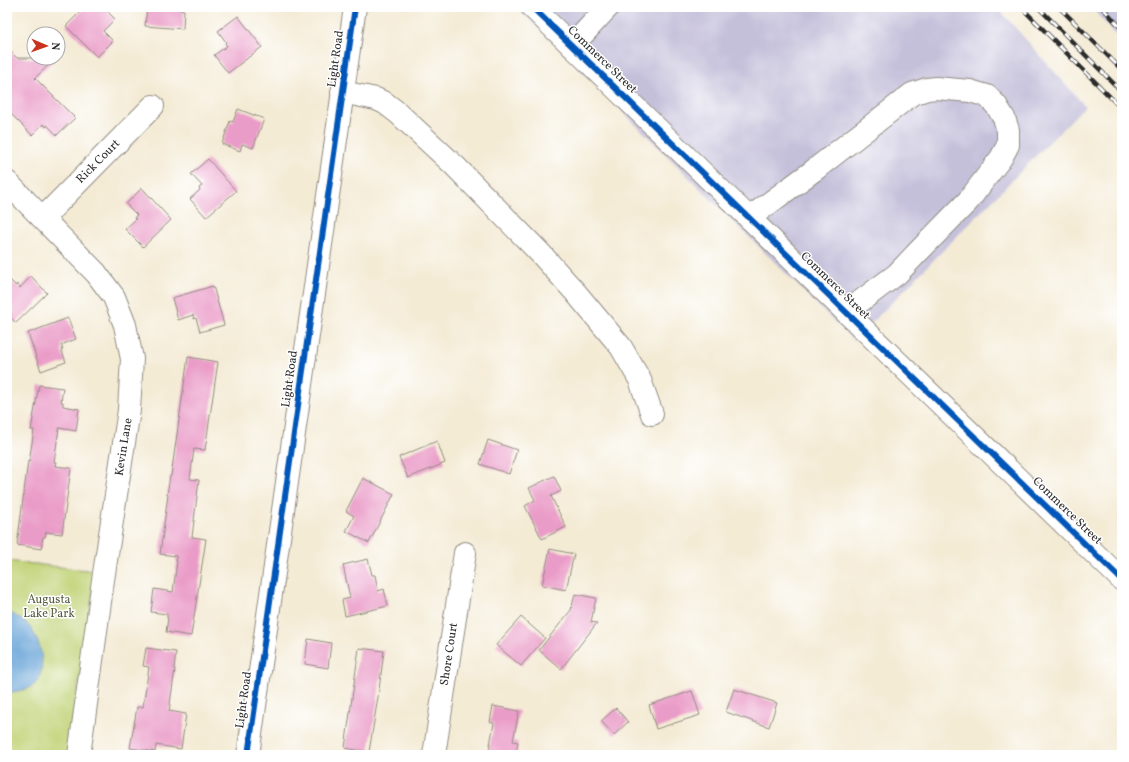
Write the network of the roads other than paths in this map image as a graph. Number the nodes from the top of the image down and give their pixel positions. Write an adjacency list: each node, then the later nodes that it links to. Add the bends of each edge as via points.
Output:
1 (354, 7): 5 (street, Light Road)
2 (532, 7): 4 (street, Commerce Street)
3 (608, 7): 4 (street)
4 (572, 46): 9 (street, Commerce Street)
5 (342, 92): 11 (street, via 385,103 398,113 455,166 541,254 621,347 640,380); 15 (street, Light Road)
6 (153, 106): 8 (street, Rick Court)
7 (7, 182): 8 (street, Kevin Lane)
8 (44, 218): 14 (street, Kevin Lane, via 96,273 114,297 125,324 132,359 129,410)
9 (748, 218): 10 (street, Commerce Street); 10 (street, via 912,94 936,88 970,91 988,96 1004,118 1008,130 1008,145 1001,158 968,201 897,274)
10 (846, 312): 13 (street, Commerce Street)
11 (652, 414)
12 (465, 553): 16 (street, Shore Court)
13 (1122, 580)
14 (79, 755)
15 (248, 755)
16 (434, 755)

